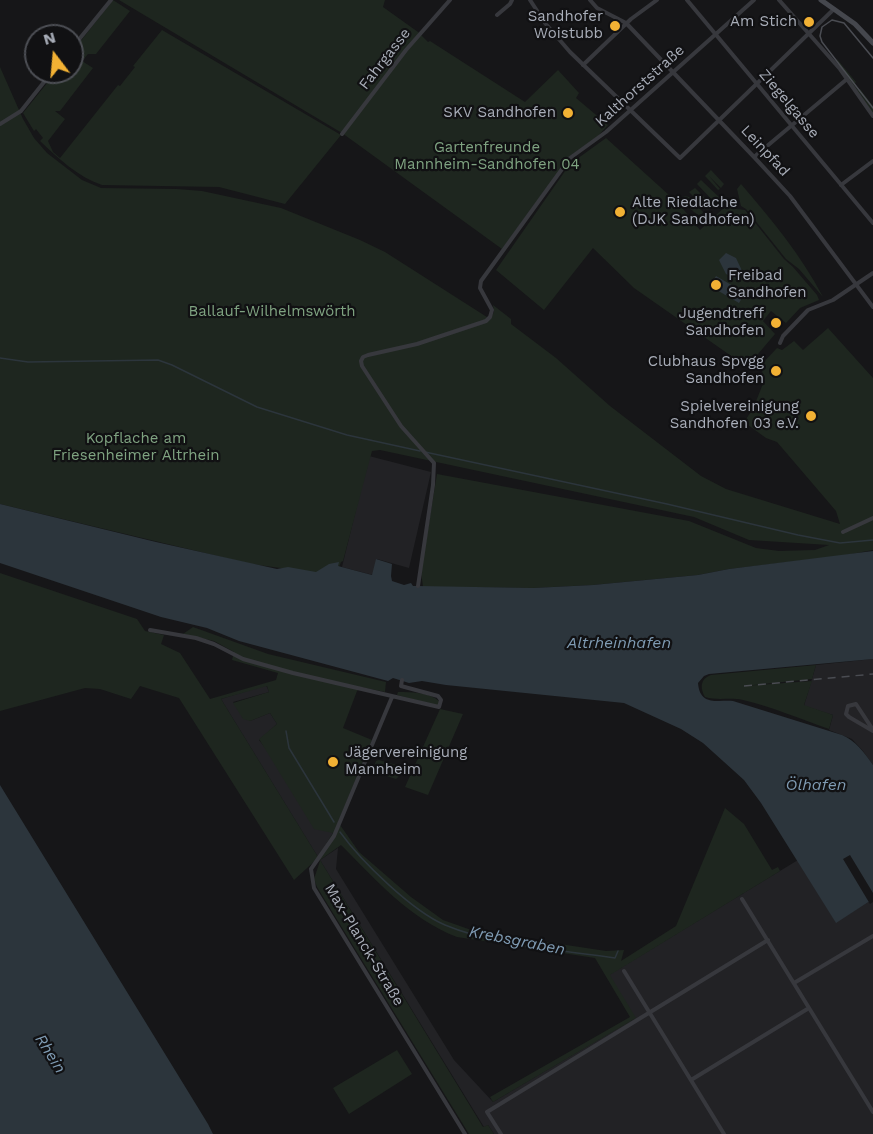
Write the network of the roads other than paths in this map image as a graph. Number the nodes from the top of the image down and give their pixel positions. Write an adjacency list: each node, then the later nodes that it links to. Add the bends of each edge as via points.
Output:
1 (111, 0): 15 (street)
2 (450, 0): 28 (street, Fahrgasse)
3 (512, 0): 12 (street)
4 (530, 0): 18 (street)
5 (590, 0): 13 (street, Leinpfad)
6 (657, 0): 13 (street)
7 (687, 0): 16 (street, Ziegelgasse)
8 (754, 0): 16 (street, Kalthorststraße)
9 (779, 0): 14 (street)
10 (821, 0): 11 (street)
11 (834, 9): 14 (street); 17 (street)
12 (497, 15)
13 (626, 23): 18 (street); 19 (street, Leinpfad)
14 (809, 32): 20 (street); 21 (street)
15 (84, 33)
16 (716, 34): 19 (street, Kalthorststraße); 21 (street, Ziegelgasse)
17 (873, 43)
18 (583, 65): 23 (street)
19 (673, 72): 23 (street, Kalthorststraße); 25 (street, Leinpfad)
20 (847, 79): 24 (street); 27 (street)
21 (756, 83): 25 (street); 27 (street, Ziegelgasse)
22 (42, 84): 26 (street, via 21,111)
23 (630, 110): 25 (street, via 680,158); 39 (street, Kalthorststraße, via 570,158 481,281 480,288 492,310 486,321 417,345 363,357 361,361 401,426 432,459 435,471)
24 (873, 116)
25 (718, 120): 29 (street, Leinpfad)
26 (0, 124)
27 (791, 124): 29 (street); 31 (street, Ziegelgasse)
28 (342, 134)
29 (754, 157): 34 (street, Leinpfad, via 790,196)
30 (873, 161): 31 (street)
31 (842, 185): 32 (street, Ziegelgasse)
32 (873, 223)
33 (873, 273): 34 (street)
34 (857, 284): 35 (street, Leinpfad); 36 (street, via 808,310)
35 (873, 307)
36 (780, 343)
37 (873, 518): 38 (street)
38 (843, 532)
39 (418, 586)
40 (150, 630): 42 (street, via 196,638 243,659)
41 (402, 680): 42 (street, via 401,686 438,696 439,707)
42 (392, 697): 53 (street, Max-Planck-Straße, via 334,836 310,869 311,880)
43 (873, 730): 43 (street, via 856,704 848,706 849,717)
44 (742, 898): 46 (street)
45 (873, 936): 48 (street)
46 (768, 940): 48 (street); 50 (street)
47 (624, 971): 50 (street)
48 (794, 983): 49 (street)
49 (809, 1008): 51 (street); 52 (street)
50 (650, 1013): 51 (street); 54 (street, via 487,1112)
51 (691, 1080): 55 (street)
52 (873, 1112)
53 (465, 1134)
54 (501, 1134)
55 (724, 1134)

